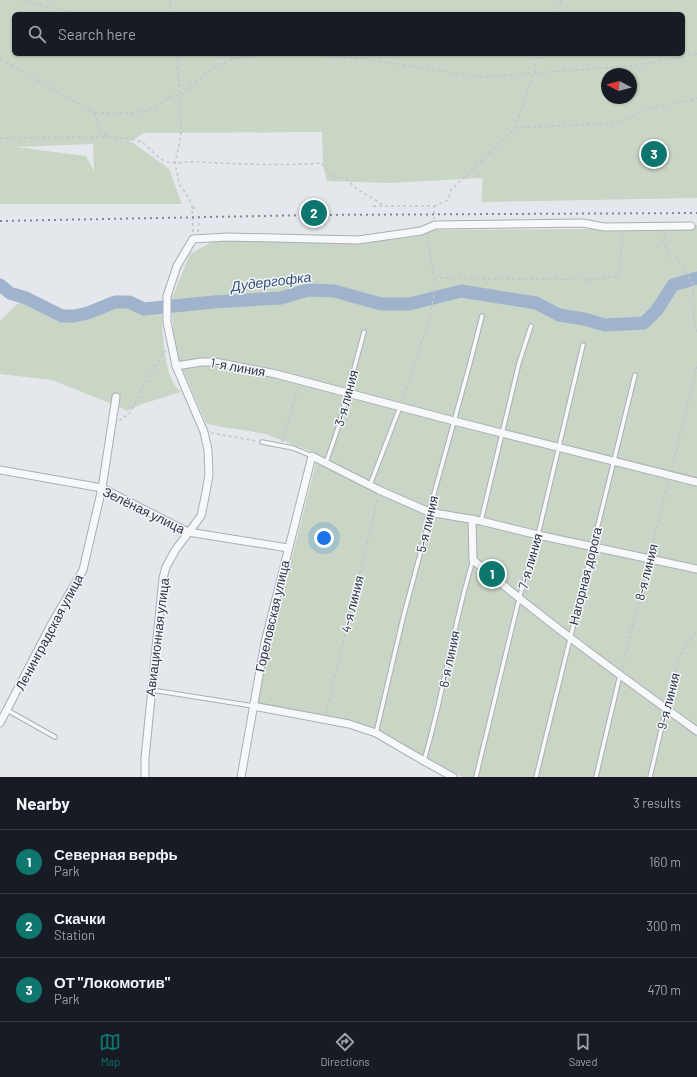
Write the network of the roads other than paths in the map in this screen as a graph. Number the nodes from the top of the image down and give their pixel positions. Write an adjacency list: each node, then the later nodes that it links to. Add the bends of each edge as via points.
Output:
1 (691, 226): 6 (street, Авиационная улица, via 604,227 583,223 435,225 421,231 358,240 196,238 177,266 167,296 171,348)
2 (482, 316): 11 (lane, 5-я линия)
3 (531, 326): 12 (lane, via 519,363)
4 (364, 332): 8 (lane, 3-я линия)
5 (583, 345): 14 (lane, 7-я линия)
6 (176, 366): 8 (street, 1-я линия, via 215,362 276,374); 25 (street, Авиационная улица, via 204,432 209,462 206,497 201,516)
7 (635, 375): 16 (lane, Нагорная дорога)
8 (348, 393): 10 (street, 1-я линия); 17 (lane, 3-я линия)
9 (116, 397): 21 (street, Ленинградская улица)
10 (400, 407): 11 (street, 1-я линия); 20 (lane)
11 (454, 421): 12 (street, 1-я линия); 22 (lane, 5-я линия)
12 (503, 433): 14 (street, 1-я линия); 24 (lane)
13 (262, 442): 15 (lane, via 293,448)
14 (559, 448): 16 (street, 1-я линия); 26 (lane, 7-я линия)
15 (312, 456): 17 (street); 28 (street, Гореловская улица)
16 (614, 462): 19 (street, 1-я линия); 27 (lane, Нагорная дорога)
17 (326, 463): 20 (street)
18 (0, 470): 21 (street, Зелёная улица)
19 (697, 482)
20 (370, 485): 22 (street)
21 (102, 488): 25 (street, Зелёная улица); 37 (street, Ленинградская улица, via 82,570)
22 (429, 512): 23 (street); 40 (lane, 5-я линия)
23 (472, 519): 24 (street); 29 (street)
24 (481, 521): 26 (street)
25 (188, 532): 28 (street, Зелёная улица); 34 (street, Авиационная улица, via 166,567 163,578)
26 (538, 535): 27 (street); 31 (lane, 7-я линия)
27 (593, 546): 30 (street); 32 (lane, Нагорная дорога)
28 (288, 548): 35 (street, Гореловская улица, via 265,642)
29 (473, 560): 31 (street); 42 (lane, 6-я линия, via 447,661 436,719)
30 (697, 568)
31 (519, 599): 32 (street); 46 (lane, 7-я линия)
32 (570, 637): 33 (street); 47 (lane, Нагорная дорога)
33 (620, 676): 36 (street); 48 (lane)
34 (151, 690): 35 (lane); 43 (street, Авиационная улица)
35 (253, 706): 40 (street, via 349,724); 44 (street, Гореловская улица)
36 (666, 709): 39 (street); 49 (lane, 9-я линия)
37 (7, 710): 38 (street, Ленинградская улица); 41 (lane)
38 (0, 723)
39 (697, 731)
40 (376, 733): 42 (street)
41 (55, 737)
42 (424, 759): 45 (street)
43 (145, 777)
44 (241, 777)
45 (453, 777)
46 (476, 777)
47 (536, 777)
48 (596, 777)
49 (650, 777)

